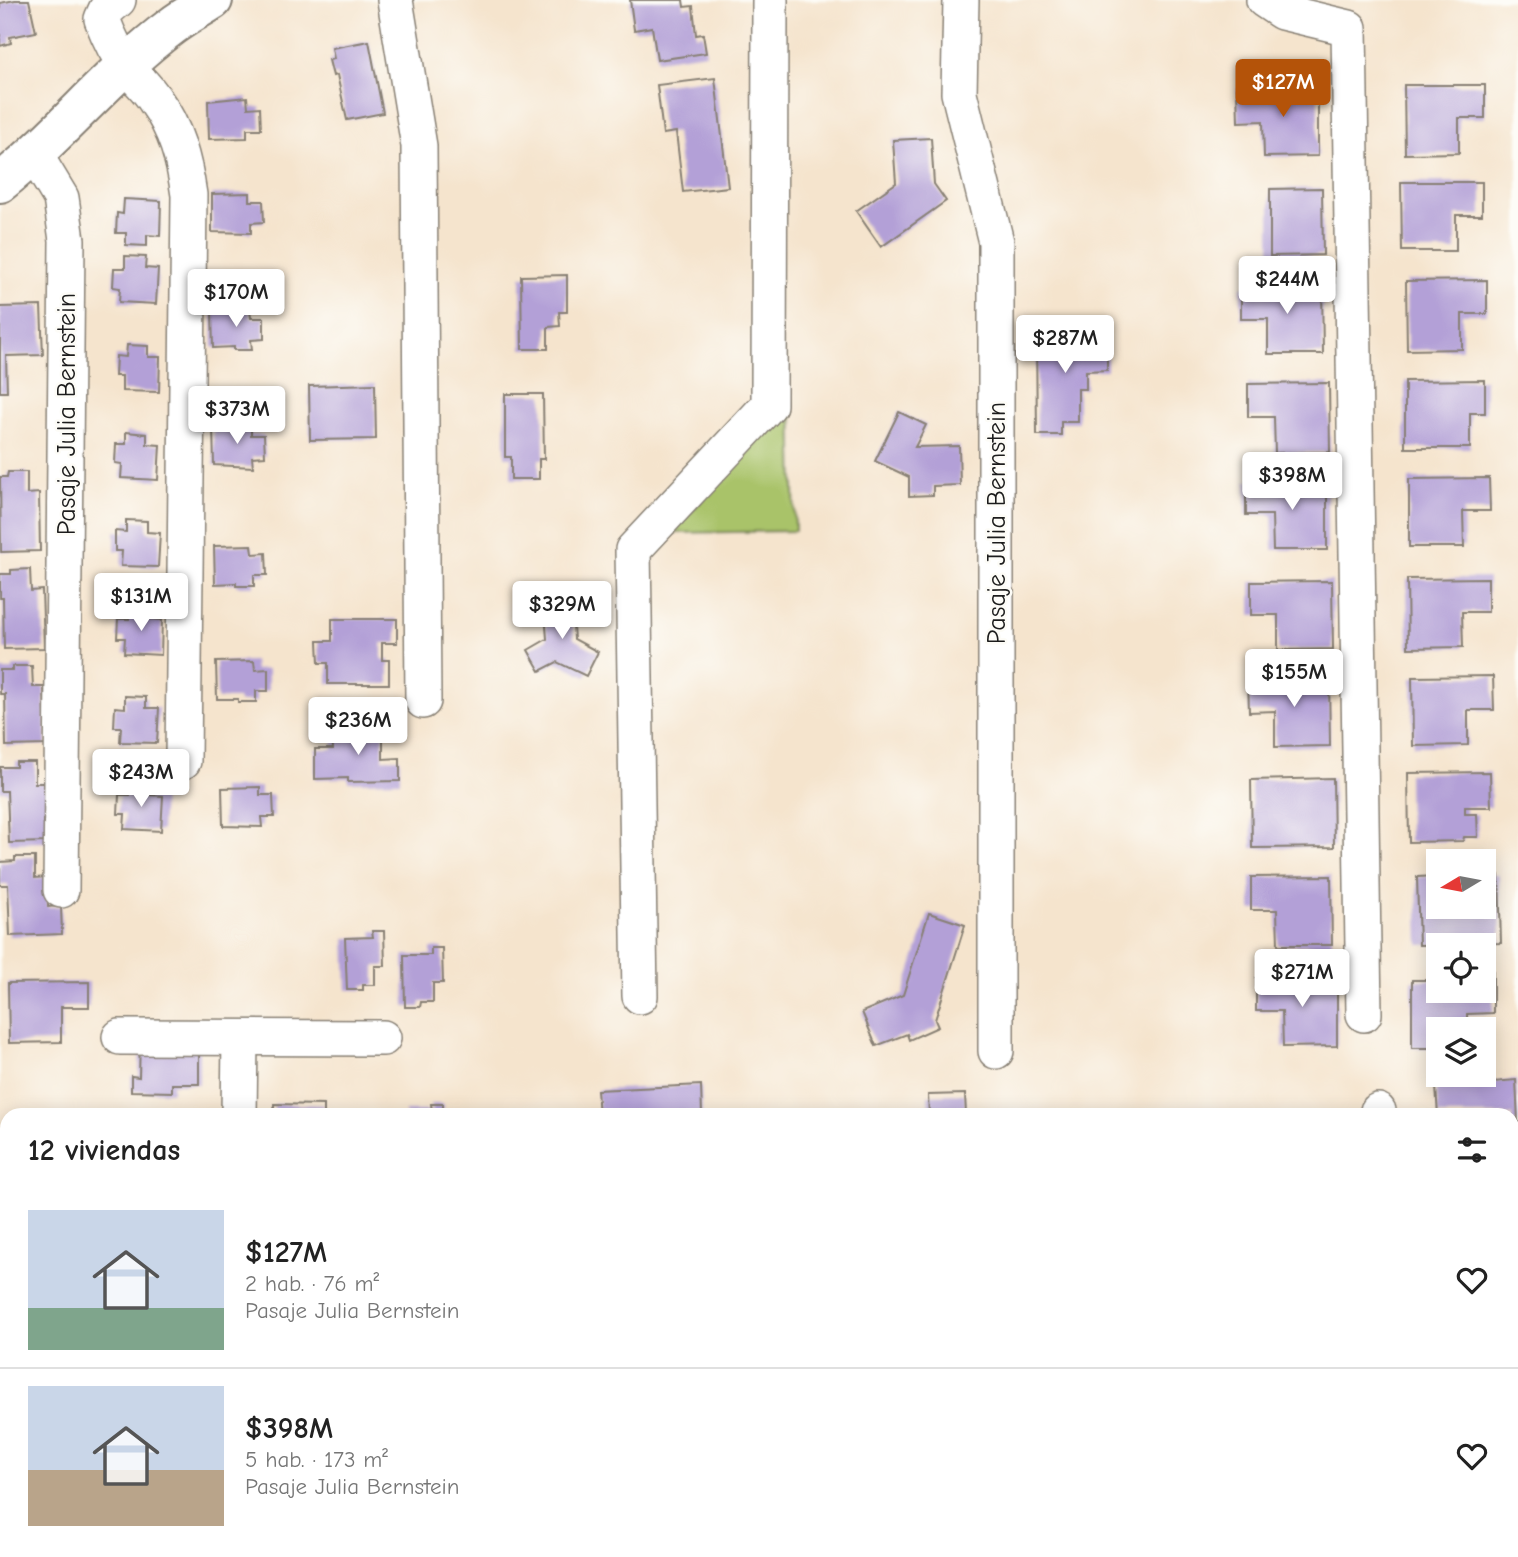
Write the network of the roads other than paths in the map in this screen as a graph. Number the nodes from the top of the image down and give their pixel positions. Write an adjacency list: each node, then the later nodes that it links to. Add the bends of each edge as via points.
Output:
1 (118, 0): 7 (street, via 106,9 103,19)
2 (213, 0): 7 (street, via 172,26)
3 (395, 0): 10 (street, via 419,146)
4 (770, 0): 13 (street, via 769,405 633,550)
5 (961, 0): 18 (street, Pasaje Julia Bernstein, via 959,93 996,242)
6 (1264, 0): 14 (street, via 1282,12 1349,28)
7 (126, 66): 8 (street); 11 (street, via 155,99 172,128 189,195)
8 (35, 155): 9 (street); 12 (street, Pasaje Julia Bernstein, via 61,198 67,240)
9 (0, 183)
10 (423, 701)
11 (183, 761)
12 (61, 890)
13 (640, 996)
14 (1364, 1014)
15 (120, 1037): 16 (street)
16 (240, 1038): 17 (street); 19 (street)
17 (383, 1038)
18 (996, 1051)
19 (239, 1108)

